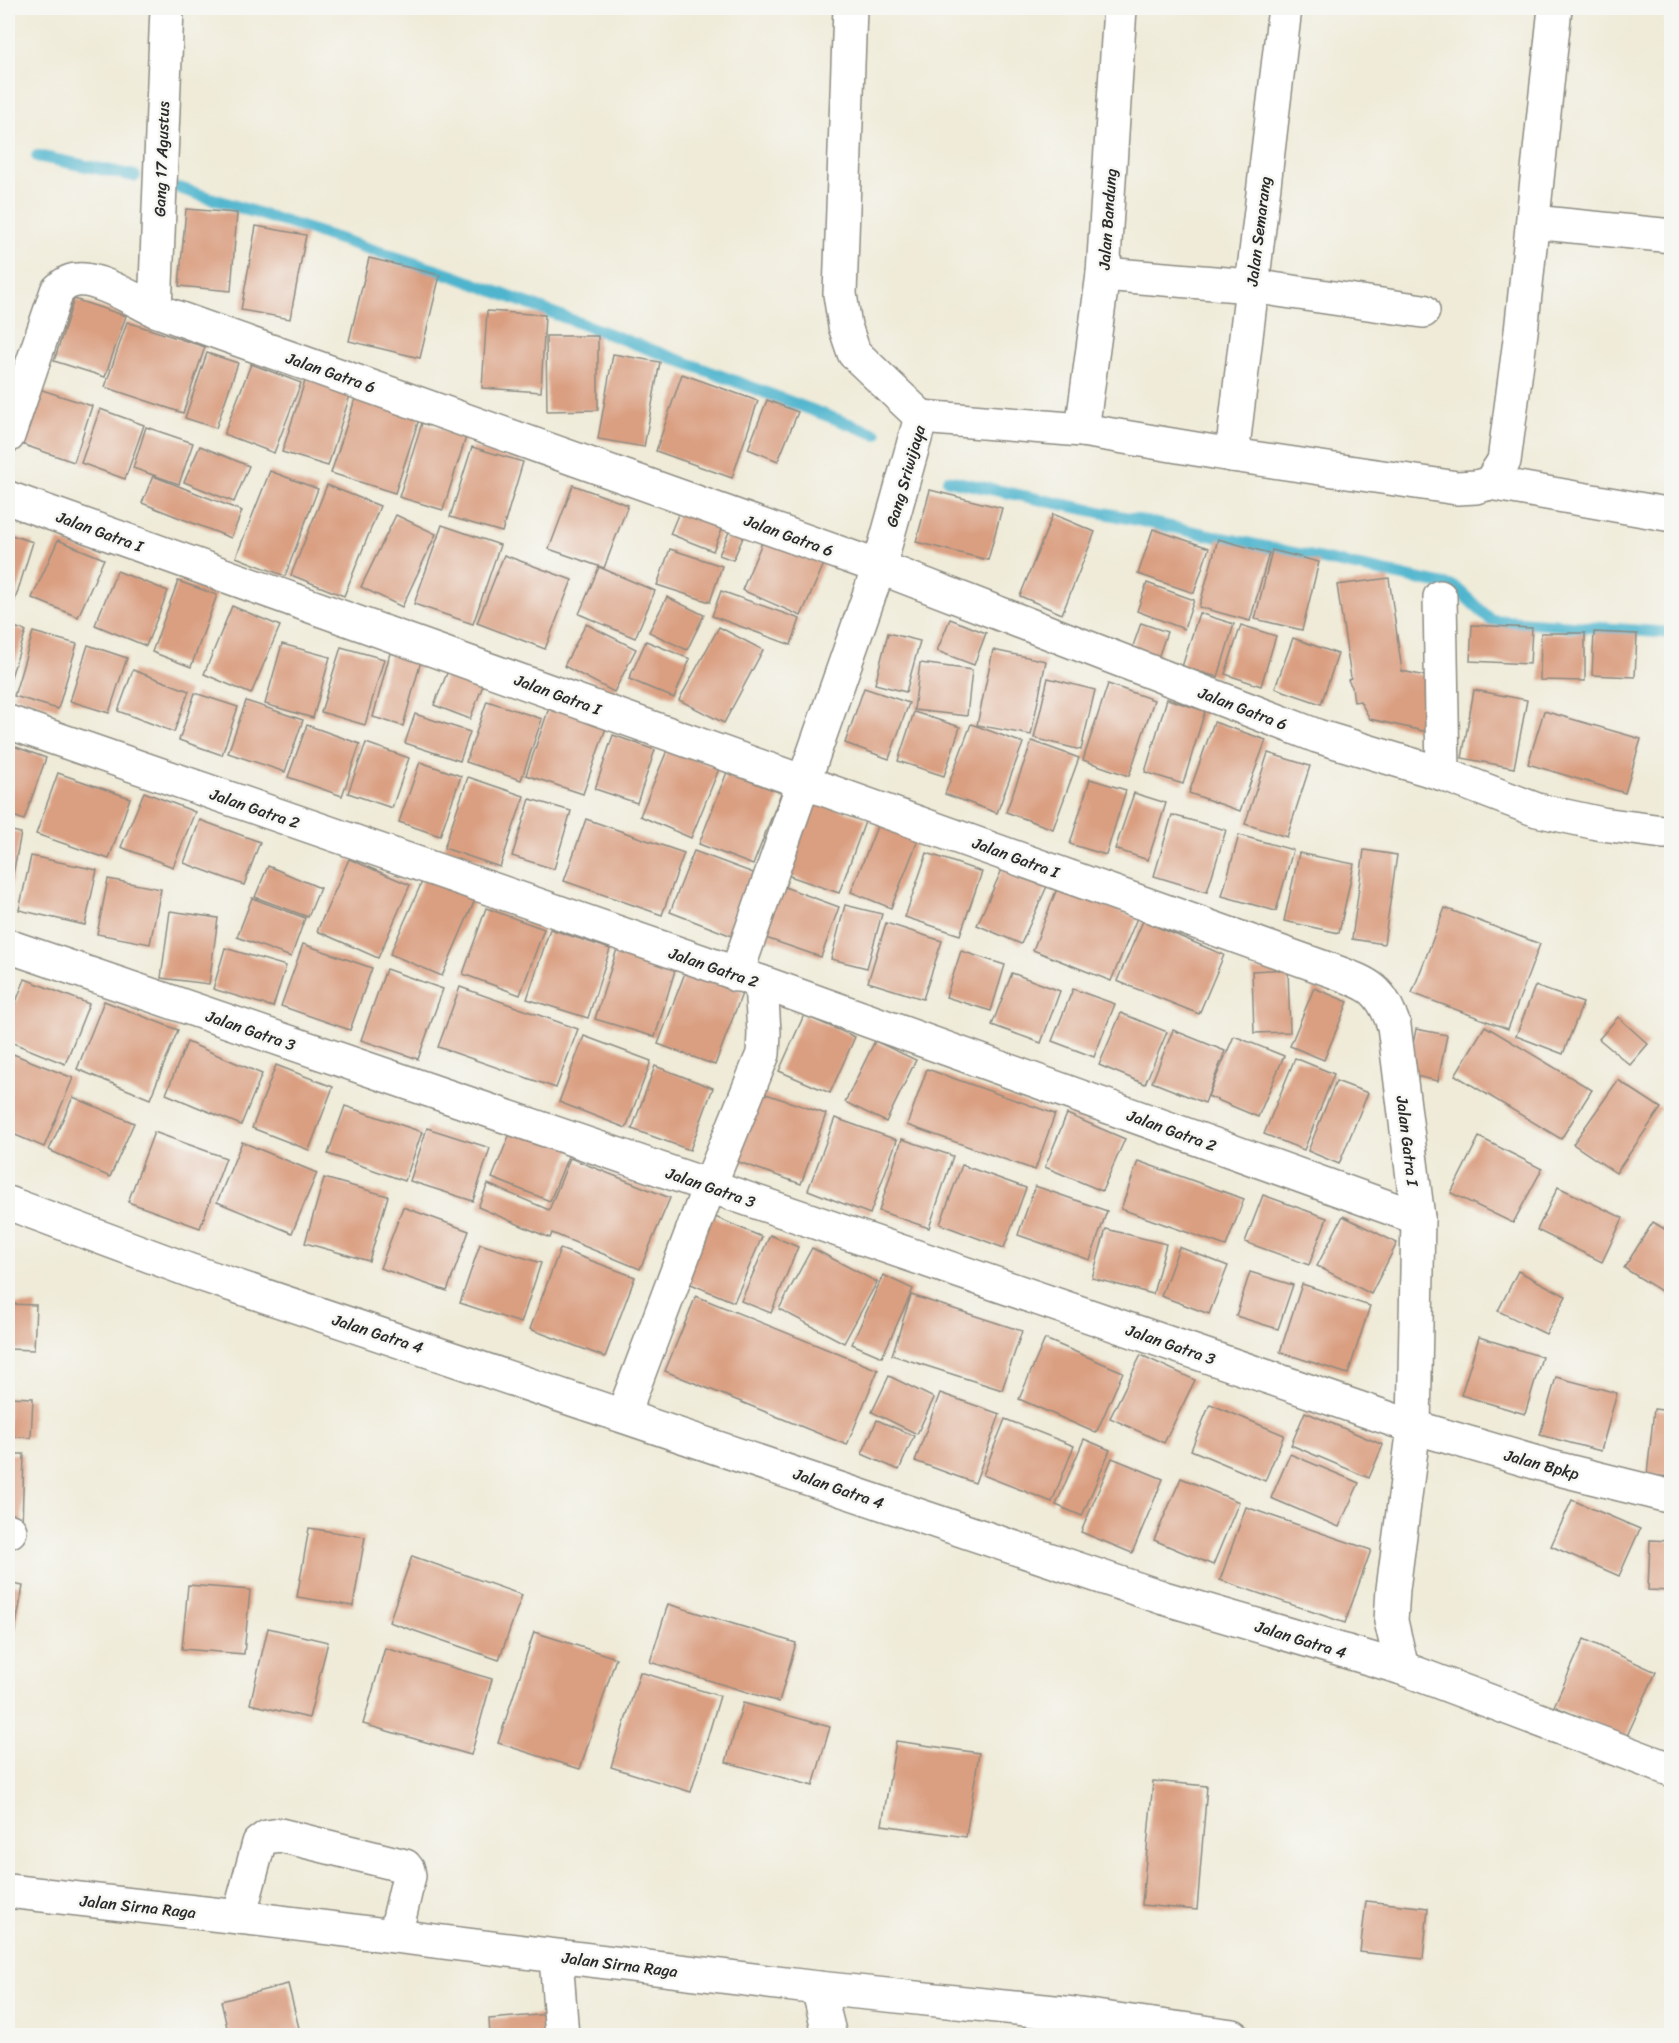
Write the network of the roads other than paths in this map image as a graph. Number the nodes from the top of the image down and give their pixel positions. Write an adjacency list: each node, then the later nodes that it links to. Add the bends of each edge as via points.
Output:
1 (167, 8): 10 (street, Gang 17 Agustus)
2 (850, 8): 12 (street, Gang Sriwijaya, via 840,294 845,326 854,353)
3 (1120, 8): 8 (street, Jalan Bandung)
4 (1285, 8): 9 (street, Jalan Semarang)
5 (1555, 8): 6 (street)
6 (1533, 222): 7 (street); 16 (street, via 1504,460)
7 (1671, 236)
8 (1103, 274): 9 (street); 13 (street, Jalan Bandung)
9 (1251, 286): 11 (street); 15 (street, Jalan Semarang)
10 (155, 310): 14 (street, Jalan Gatra 6, via 95,282 78,279 64,283 57,291); 19 (street, Jalan Gatra 6)
11 (1423, 311)
12 (921, 417): 13 (street); 19 (street, Gang Sriwijaya)
13 (1082, 430): 15 (street)
14 (8, 436)
15 (1233, 455): 16 (street, via 1457,488)
16 (1490, 483): 18 (street)
17 (8, 498): 23 (street, Jalan Gatra I)
18 (1671, 515)
19 (879, 567): 22 (street, Jalan Gatra 6, via 1317,736); 23 (street, Gang Sriwijaya)
20 (1440, 597): 22 (street)
21 (8, 722): 26 (street, Jalan Gatra 2)
22 (1443, 774): 24 (street, Jalan Gatra 6, via 1537,810 1602,824)
23 (804, 781): 26 (street, Gang Sriwijaya); 29 (street, Jalan Gatra I, via 1363,982 1386,1004 1394,1026)
24 (1671, 831)
25 (8, 946): 27 (street, Jalan Gatra 3)
26 (749, 979): 27 (street, via 764,1033 763,1054); 29 (street, Jalan Gatra 2)
27 (709, 1187): 30 (street); 31 (street, Jalan Gatra 3)
28 (8, 1203): 30 (street, Jalan Gatra 4, via 190,1271)
29 (1418, 1218): 31 (street, Jalan Gatra I)
30 (623, 1415): 33 (street, Jalan Gatra 4, via 1164,1598)
31 (1414, 1427): 32 (street, Jalan Bpkp); 33 (street, Jalan Gatra I, via 1391,1621)
32 (1671, 1497)
33 (1402, 1668): 34 (street, Jalan Gatra 4)
34 (1671, 1770)
35 (8, 1891): 36 (street, Jalan Sirna Raga)
36 (239, 1917): 37 (street, Jalan Sirna Raga); 37 (street, via 259,1843 280,1834 405,1866 409,1876)
37 (395, 1936): 38 (street, Jalan Sirna Raga)
38 (556, 1956): 39 (street, Jalan Sirna Raga); 41 (street)
39 (818, 1988): 40 (street, Jalan Sirna Raga); 42 (street)
40 (1077, 2025): 43 (street, Jalan Sirna Raga)
41 (562, 2036)
42 (830, 2036)
43 (1233, 2036)

